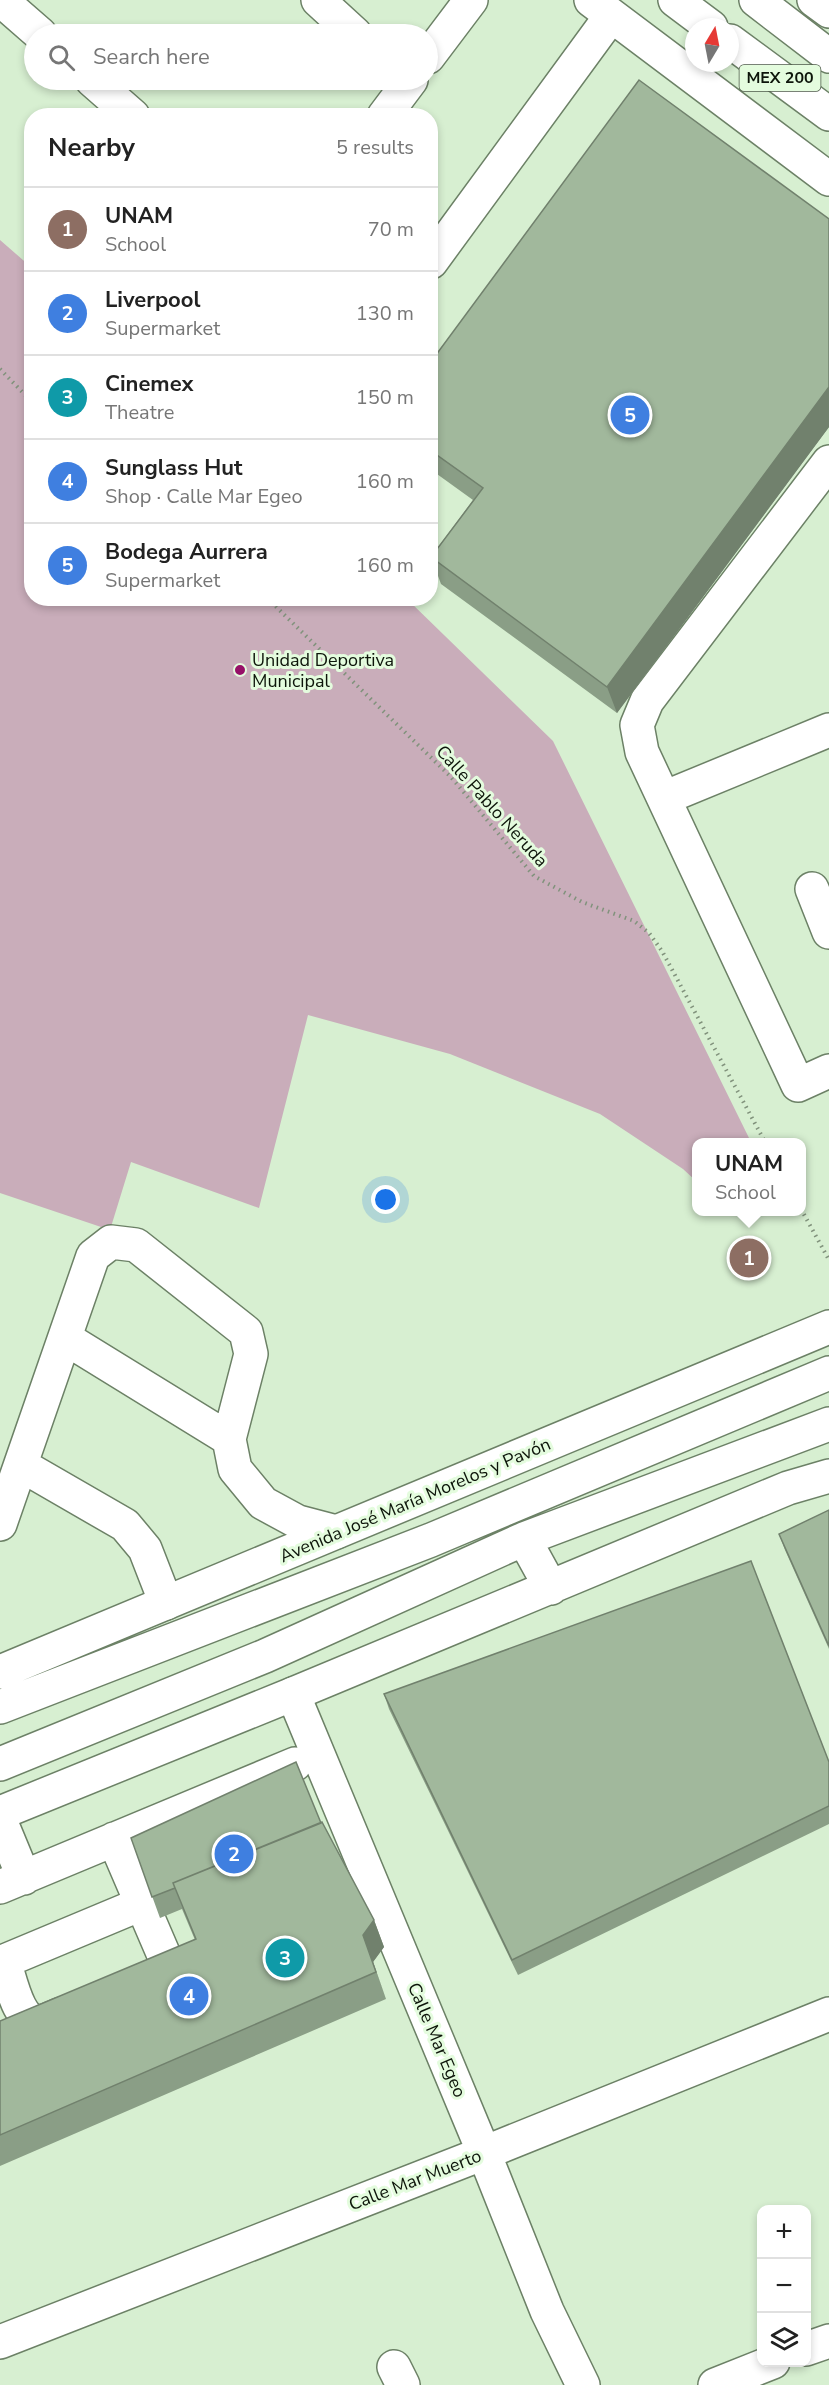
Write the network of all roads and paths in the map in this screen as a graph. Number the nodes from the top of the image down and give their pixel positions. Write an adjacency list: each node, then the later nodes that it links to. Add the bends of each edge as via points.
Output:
1 (1, 0): 10 (main road)
2 (318, 0): 11 (main road)
3 (471, 0): 12 (main road)
4 (675, 0): 9 (main road)
5 (756, 0): 14 (main road, MEX 200)
6 (814, 0): 8 (main road)
7 (601, 8): 20 (main road); 21 (main road)
8 (829, 11)
9 (699, 18)
10 (29, 24)
11 (344, 24)
12 (438, 44)
13 (739, 48): 19 (main road, MEX 200)
14 (829, 56)
15 (103, 90): 17 (main road)
16 (401, 90): 18 (main road)
17 (124, 108)
18 (389, 108)
19 (829, 114)
20 (829, 179)
21 (438, 252)
22 (0, 369): 23 (path)
23 (24, 394)
24 (829, 462): 27 (main road, via 647,701 637,726 642,752)
25 (275, 606): 31 (path, Calle Pablo Neruda, via 451,777 534,876 582,902 634,921 649,933)
26 (829, 730): 27 (main road)
27 (664, 798): 30 (main road, via 798,1085)
28 (812, 889): 29 (main road)
29 (829, 932)
30 (829, 1071)
31 (762, 1138)
32 (805, 1216): 33 (path)
33 (829, 1260)
34 (828, 1331): 42 (main road, Avenida José María Morelos y Pavón)
35 (65, 1338): 38 (main road); 38 (main road, via 93,1256 111,1242 136,1245 246,1332 251,1354); 39 (main road)
36 (829, 1373): 48 (main road, via 431,1540)
37 (829, 1424): 43 (main road)
38 (229, 1439): 42 (main road, via 235,1469 263,1503 298,1522)
39 (21, 1465): 41 (main road); 45 (main road, via 125,1525 145,1549)
40 (829, 1476): 44 (main road, via 788,1488)
41 (0, 1524)
42 (336, 1532): 45 (main road, Avenida José María Morelos y Pavón)
43 (524, 1539): 44 (main road); 50 (main road, via 265,1656)
44 (551, 1588): 47 (main road)
45 (166, 1603): 46 (main road, Avenida José María Morelos y Pavón)
46 (0, 1672)
47 (293, 1695): 49 (main road, Calle Mar Egeo); 51 (main road)
48 (0, 1707)
49 (318, 1755): 53 (main road); 58 (main road, Calle Mar Egeo)
50 (0, 1764)
51 (0, 1813)
52 (0, 1820): 54 (main road)
53 (114, 1839): 54 (main road); 55 (main road)
54 (12, 1883)
55 (141, 1904): 56 (main road); 56 (main road, via 166,1960 166,1969 159,1976 39,2023 21,2013)
56 (2, 1962)
57 (829, 2014): 58 (main road, Calle Mar Muerto)
58 (484, 2153): 60 (main road, Calle Mar Muerto); 63 (main road, Calle Mar Egeo, via 548,2311)
59 (829, 2341): 61 (main road)
60 (0, 2342)
61 (811, 2348)
62 (761, 2367): 64 (main road)
63 (583, 2385)
64 (716, 2385)

